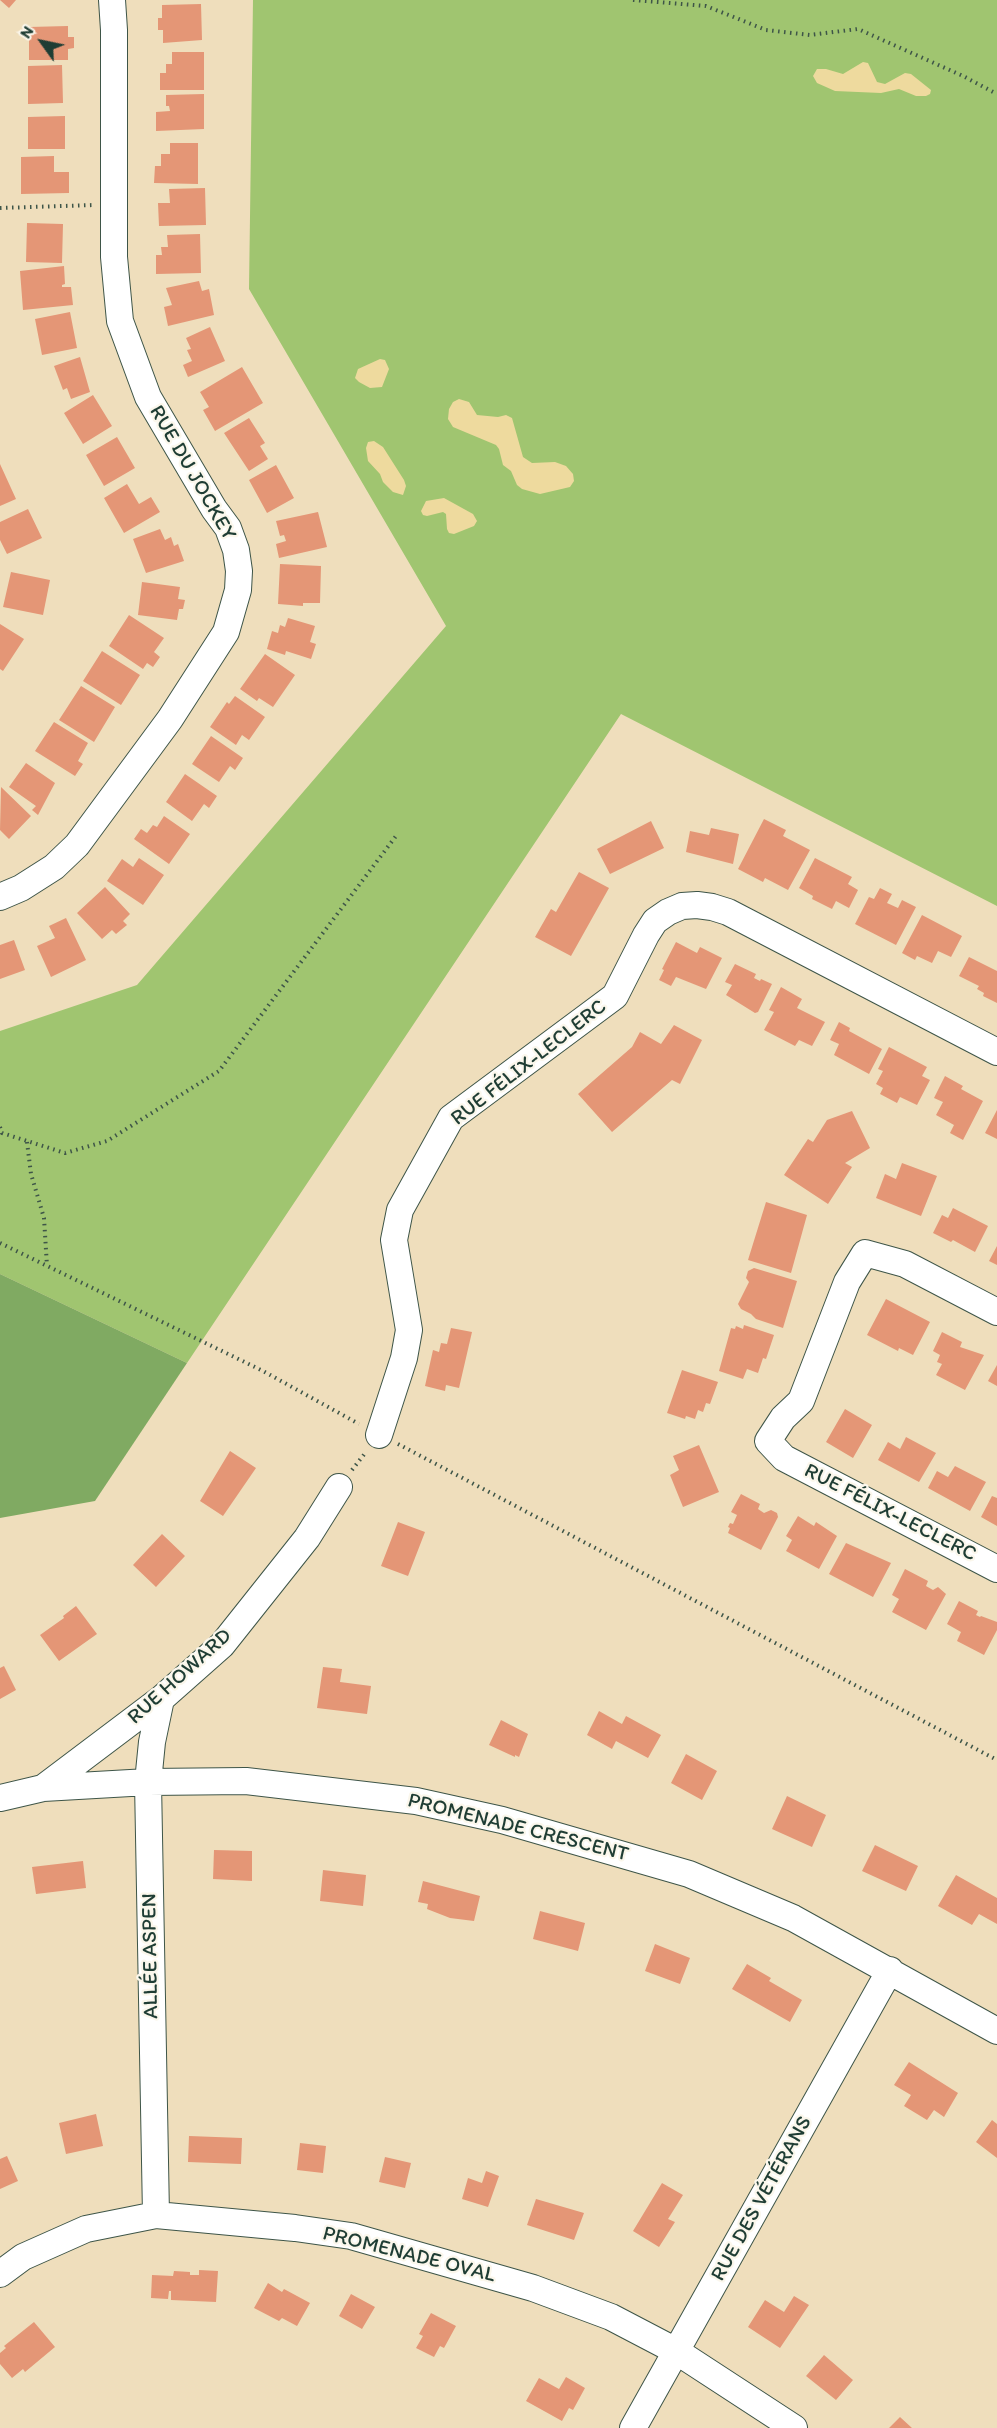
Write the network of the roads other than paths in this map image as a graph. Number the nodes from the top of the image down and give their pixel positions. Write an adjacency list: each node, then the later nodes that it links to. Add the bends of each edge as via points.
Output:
1 (112, 0): 2 (street, RUE DU JOCKEY, via 114,257 120,321 148,397 228,528 236,550 238,590 226,632 170,719 77,844 54,867)
2 (0, 897)
3 (997, 1052): 5 (street, RUE FÉLIX-LECLERC, via 728,912 697,905 668,912 646,934 615,996 451,1118 400,1210 394,1240 409,1330)
4 (997, 1312): 7 (street, RUE FÉLIX-LECLERC, via 905,1264 865,1253 847,1282 801,1401 783,1418 768,1441 784,1458)
5 (379, 1435)
6 (339, 1487): 8 (street, RUE HOWARD, via 307,1538 222,1645)
7 (997, 1569)
8 (161, 1699): 9 (street, ALLÉE ASPEN); 10 (street, RUE HOWARD)
9 (148, 1782): 10 (street, PROMENADE CRESCENT); 12 (street, PROMENADE CRESCENT, via 246,1781 340,1791 416,1801 502,1820 689,1874 793,1918); 14 (street, ALLÉE ASPEN)
10 (43, 1788): 11 (street, PROMENADE CRESCENT)
11 (0, 1798)
12 (890, 1970): 13 (street, PROMENADE CRESCENT); 16 (street, RUE DES VÉTÉRANS)
13 (997, 2031)
14 (156, 2215): 15 (street, PROMENADE OVAL, via 86,2229 23,2257); 16 (street, PROMENADE OVAL, via 351,2236 533,2288 611,2317)
15 (0, 2274)
16 (676, 2351): 17 (street, RUE DES VÉTÉRANS); 18 (street, PROMENADE OVAL)
17 (633, 2428)
18 (794, 2428)

